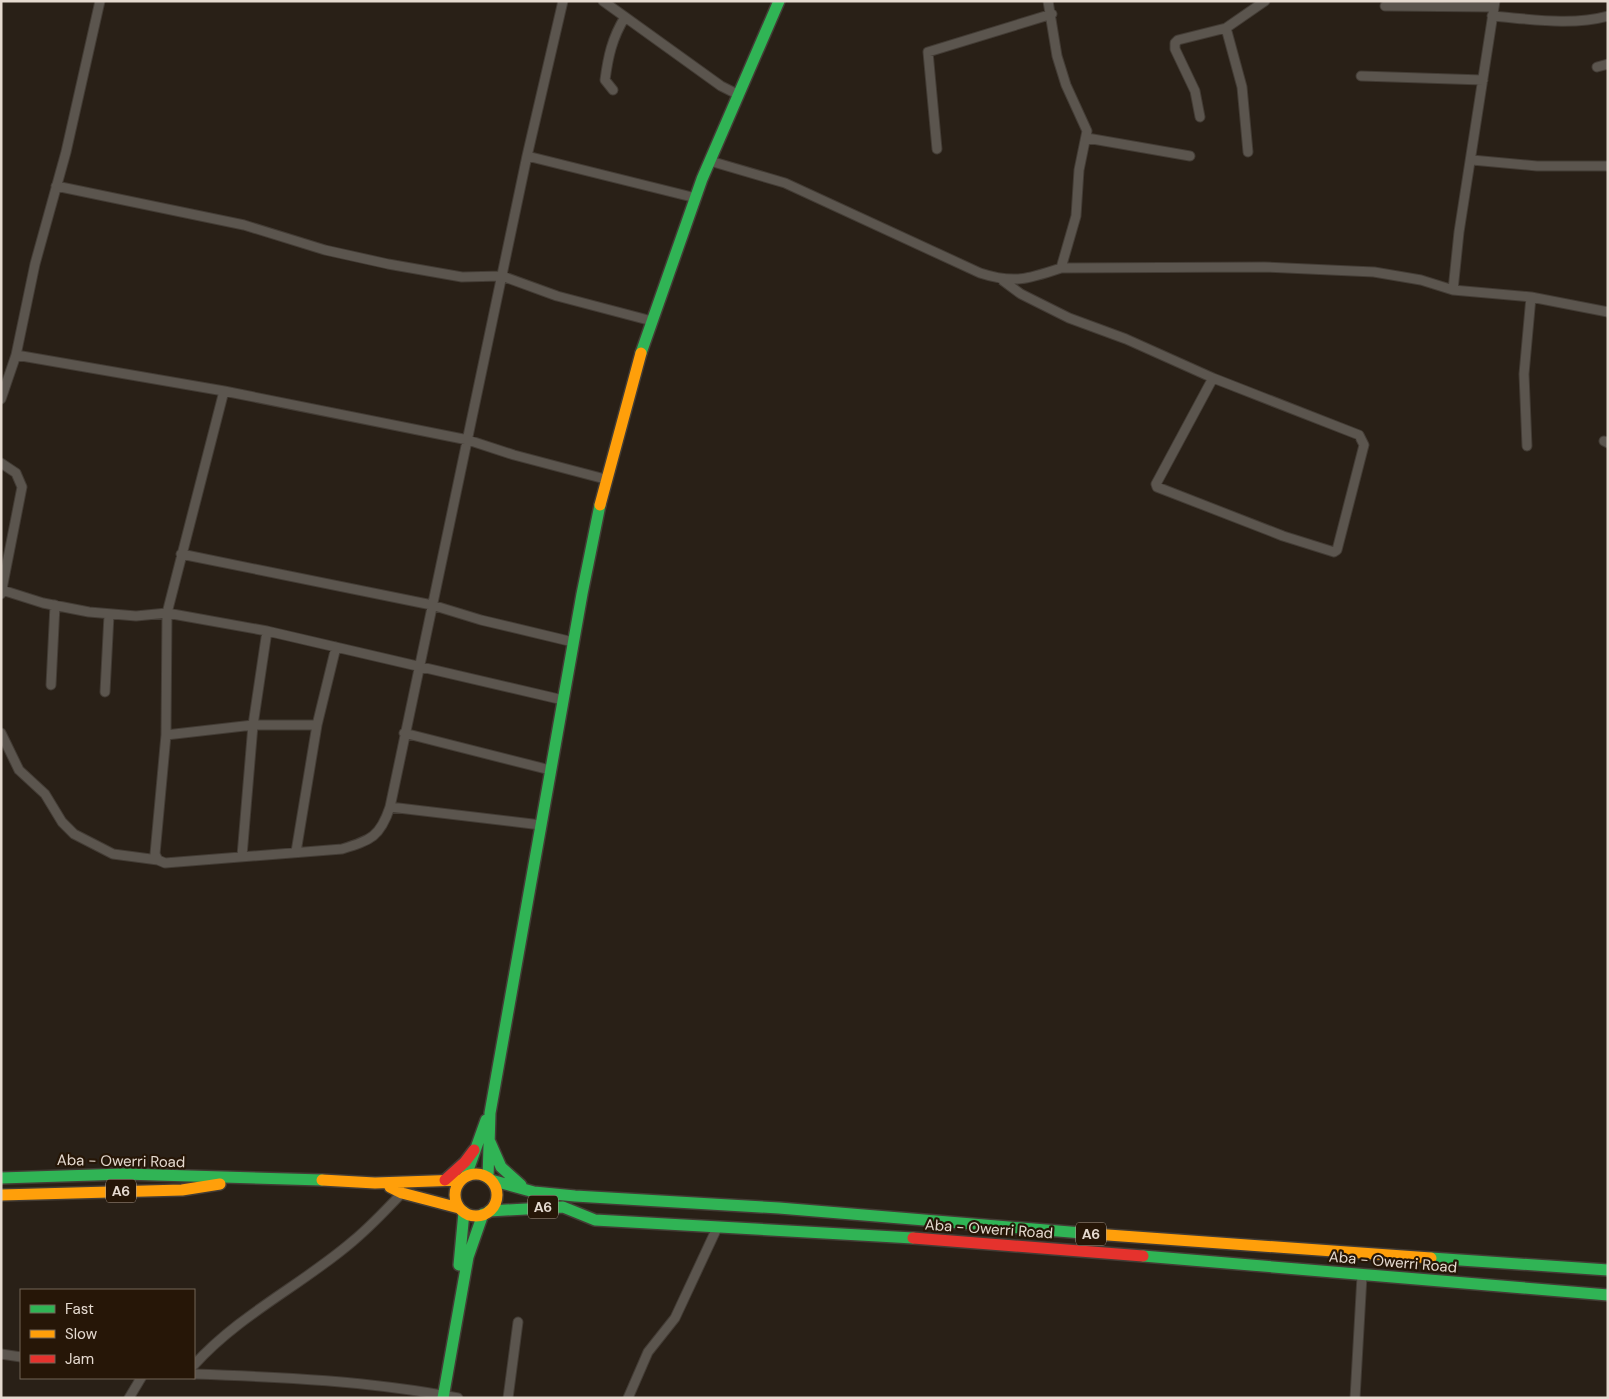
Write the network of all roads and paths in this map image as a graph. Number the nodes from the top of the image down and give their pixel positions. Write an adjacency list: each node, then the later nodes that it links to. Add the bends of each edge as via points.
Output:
1 (100, 1): 28 (street)
2 (563, 1): 23 (street)
3 (603, 1): 11 (street)
4 (779, 1): 18 (main road)
5 (1048, 1): 9 (street)
6 (1265, 1): 12 (street)
7 (1385, 6): 8 (street)
8 (1494, 8): 10 (street, via 1568,21); 16 (street)
9 (1052, 14): 20 (street, via 1057,56); 21 (street, via 928,52)
10 (1608, 16)
11 (625, 17): 17 (street, via 608,54 605,80); 18 (street)
12 (1226, 28): 19 (street, via 1175,43 1195,91); 22 (street, via 1242,87)
13 (1608, 64): 14 (street)
14 (1598, 67)
15 (1361, 76): 16 (street)
16 (1483, 80): 25 (street)
17 (613, 90)
18 (737, 94): 26 (main road)
19 (1200, 117)
20 (1087, 138): 24 (street); 30 (street, via 1079,170 1076,216)
21 (936, 149)
22 (1248, 152)
23 (527, 156): 29 (street); 31 (street)
24 (1190, 156)
25 (1472, 160): 27 (street, via 1538,166); 33 (street)
26 (710, 161): 29 (main road); 32 (street, via 784,183 962,265)
27 (1608, 166)
28 (56, 186): 31 (street, via 244,225 325,250 388,264 462,277); 37 (street)
29 (696, 198): 36 (main road)
30 (1061, 268): 32 (street, via 1032,278); 33 (street, via 1324,268 1421,280)
31 (502, 276): 36 (street, via 557,296); 41 (street)
32 (1002, 280): 38 (street, via 1021,294 1070,318)
33 (1453, 290): 34 (street)
34 (1531, 297): 35 (street); 42 (street, via 1524,374)
35 (1608, 312)
36 (652, 321): 44 (main road, via 634,372)
37 (16, 355): 39 (street); 40 (street)
38 (1214, 378): 38 (street, via 1362,439 1364,445 1338,550 1334,552 1283,536 1157,487)
39 (224, 391): 41 (street); 45 (street)
40 (1, 399)
41 (468, 440): 44 (street, via 514,456); 48 (street)
42 (1527, 446)
43 (1, 463): 46 (street, via 16,473 22,487)
44 (605, 479): 52 (main road)
45 (181, 554): 48 (street); 49 (street)
46 (2, 592): 47 (street)
47 (55, 605): 50 (street); 55 (street)
48 (432, 606): 52 (street); 54 (street)
49 (167, 613): 50 (street); 51 (street); 62 (street)
50 (109, 615): 56 (street)
51 (267, 631): 53 (street); 58 (street)
52 (573, 642): 57 (main road)
53 (336, 647): 54 (street); 59 (street)
54 (419, 666): 57 (street); 61 (street)
55 (51, 685)
56 (105, 692)
57 (563, 700): 63 (main road)
58 (253, 725): 59 (street); 62 (street); 67 (street)
59 (317, 725): 66 (street)
60 (1, 733): 68 (street, via 18,770 45,794 62,822 74,834 113,854)
61 (404, 733): 63 (street); 64 (street)
62 (166, 735): 68 (street, via 155,854)
63 (550, 770): 65 (main road)
64 (390, 807): 65 (street); 66 (street, via 383,827 362,843 342,849)
65 (541, 825): 69 (main road)
66 (296, 852): 67 (street)
67 (242, 856): 68 (street, via 165,863)
68 (158, 860)
69 (490, 1113): 70 (main road); 71 (main road)
70 (490, 1142): 75 (main road); 79 (main road, via 495,1160 504,1172)
71 (474, 1150): 74 (main road); 76 (main road)
72 (240, 1177): 73 (main road, Aba - Owerri Road / A6, via 124,1174); 77 (main road, Aba - Owerri Road / A6); 80 (main road, Aba - Owerri Road / A6, via 208,1188 182,1190)
73 (1, 1178)
74 (463, 1178): 75 (main road, Aba - Owerri Road / A6, via 477,1174); 76 (main road, Aba - Owerri Road / A6); 81 (main road, via 455,1194)
75 (490, 1179): 79 (main road, Aba - Owerri Road / A6); 82 (main road, via 495,1186 496,1199)
76 (444, 1180): 77 (main road, Aba - Owerri Road / A6)
77 (375, 1183): 78 (main road, Aba - Owerri Road / A6)
78 (402, 1192): 81 (main road, Aba - Owerri Road / A6); 93 (street, via 352,1243 242,1320)
79 (534, 1192): 84 (main road, Aba - Owerri Road / A6)
80 (1, 1195)
81 (462, 1210): 82 (main road, Aba - Owerri Road / A6, via 470,1215); 89 (main road, via 457,1284)
82 (486, 1213): 83 (main road, Aba - Owerri Road / A6, via 563,1206 595,1220); 89 (main road, via 468,1257)
83 (717, 1228): 85 (main road, Aba - Owerri Road / A6, via 920,1238); 100 (street, via 675,1318 648,1352)
84 (1124, 1236): 85 (main road); 86 (main road, Aba - Owerri Road / A6)
85 (1121, 1254): 87 (main road, Aba - Owerri Road / A6)
86 (1608, 1270)
87 (1362, 1276): 88 (main road, Aba - Owerri Road / A6); 101 (street)
88 (1608, 1295)
89 (460, 1310): 96 (main road)
90 (518, 1322): 99 (street)
91 (1, 1354): 92 (street)
92 (20, 1357)
93 (195, 1364)
94 (195, 1374): 96 (street, via 288,1378)
95 (140, 1379): 97 (street)
96 (443, 1396): 98 (street)
97 (129, 1398)
98 (458, 1398)
99 (508, 1398)
100 (628, 1398)
101 (1355, 1398)

